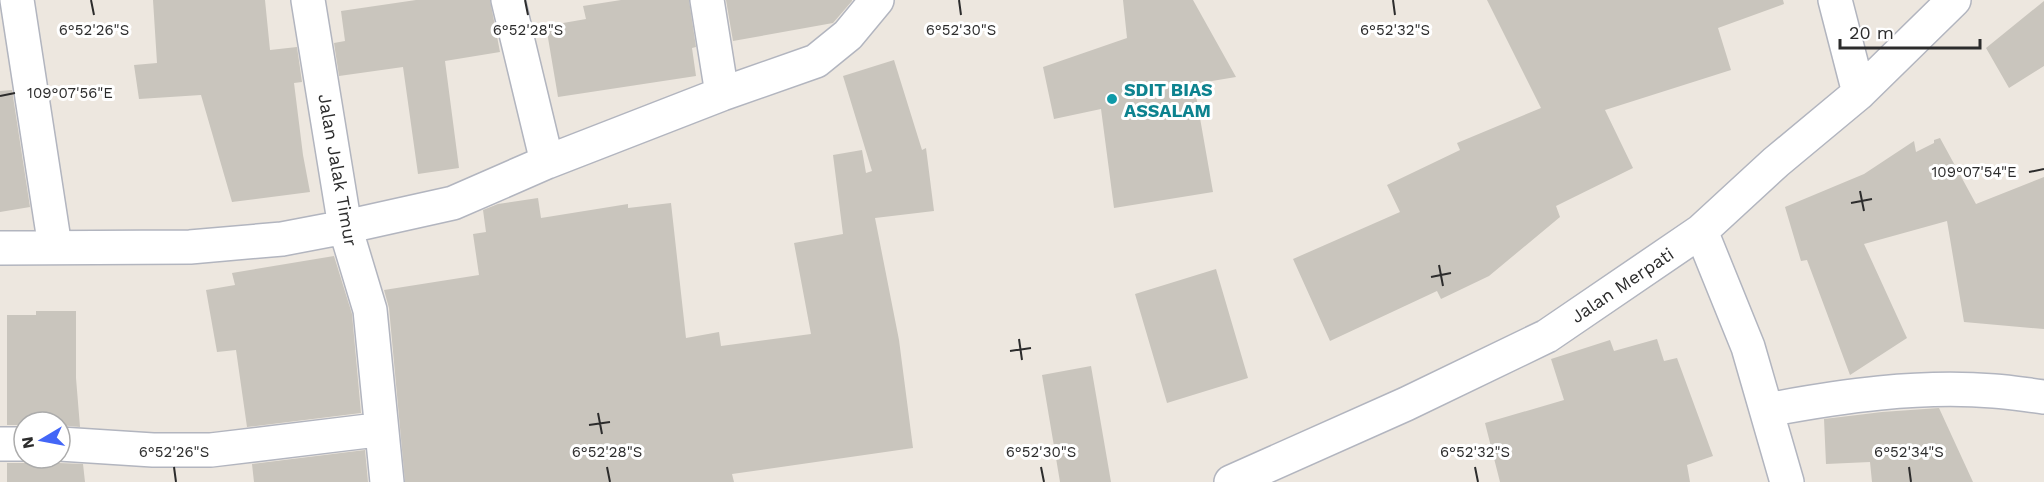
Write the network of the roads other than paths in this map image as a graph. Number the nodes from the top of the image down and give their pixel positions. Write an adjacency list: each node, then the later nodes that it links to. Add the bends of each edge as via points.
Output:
1 (17, 0): 13 (street)
2 (308, 0): 11 (street, Jalan Jalak Timur)
3 (508, 0): 10 (street)
4 (707, 0): 9 (street)
5 (877, 0): 9 (street, via 848,35 816,61)
6 (1835, 0): 8 (street)
7 (1954, 0): 8 (street, Jalan Merpati)
8 (1859, 93): 12 (street, Jalan Merpati)
9 (722, 94): 10 (street)
10 (547, 162): 11 (street, via 453,203)
11 (345, 227): 13 (street, via 282,239 190,247); 17 (street, Jalan Jalak Timur, via 370,310)
12 (1701, 231): 16 (street, via 1748,347); 19 (street, Jalan Merpati, via 1547,336)
13 (55, 247): 14 (street)
14 (0, 248)
15 (2044, 397): 16 (street, via 1993,391 1915,390)
16 (1767, 410): 22 (street)
17 (381, 427): 18 (street, via 211,450); 20 (street, Jalan Jalak Timur)
18 (72, 445)
19 (1298, 468): 21 (street, Jalan Merpati)
20 (387, 482)
21 (1231, 482)
22 (1787, 482)

